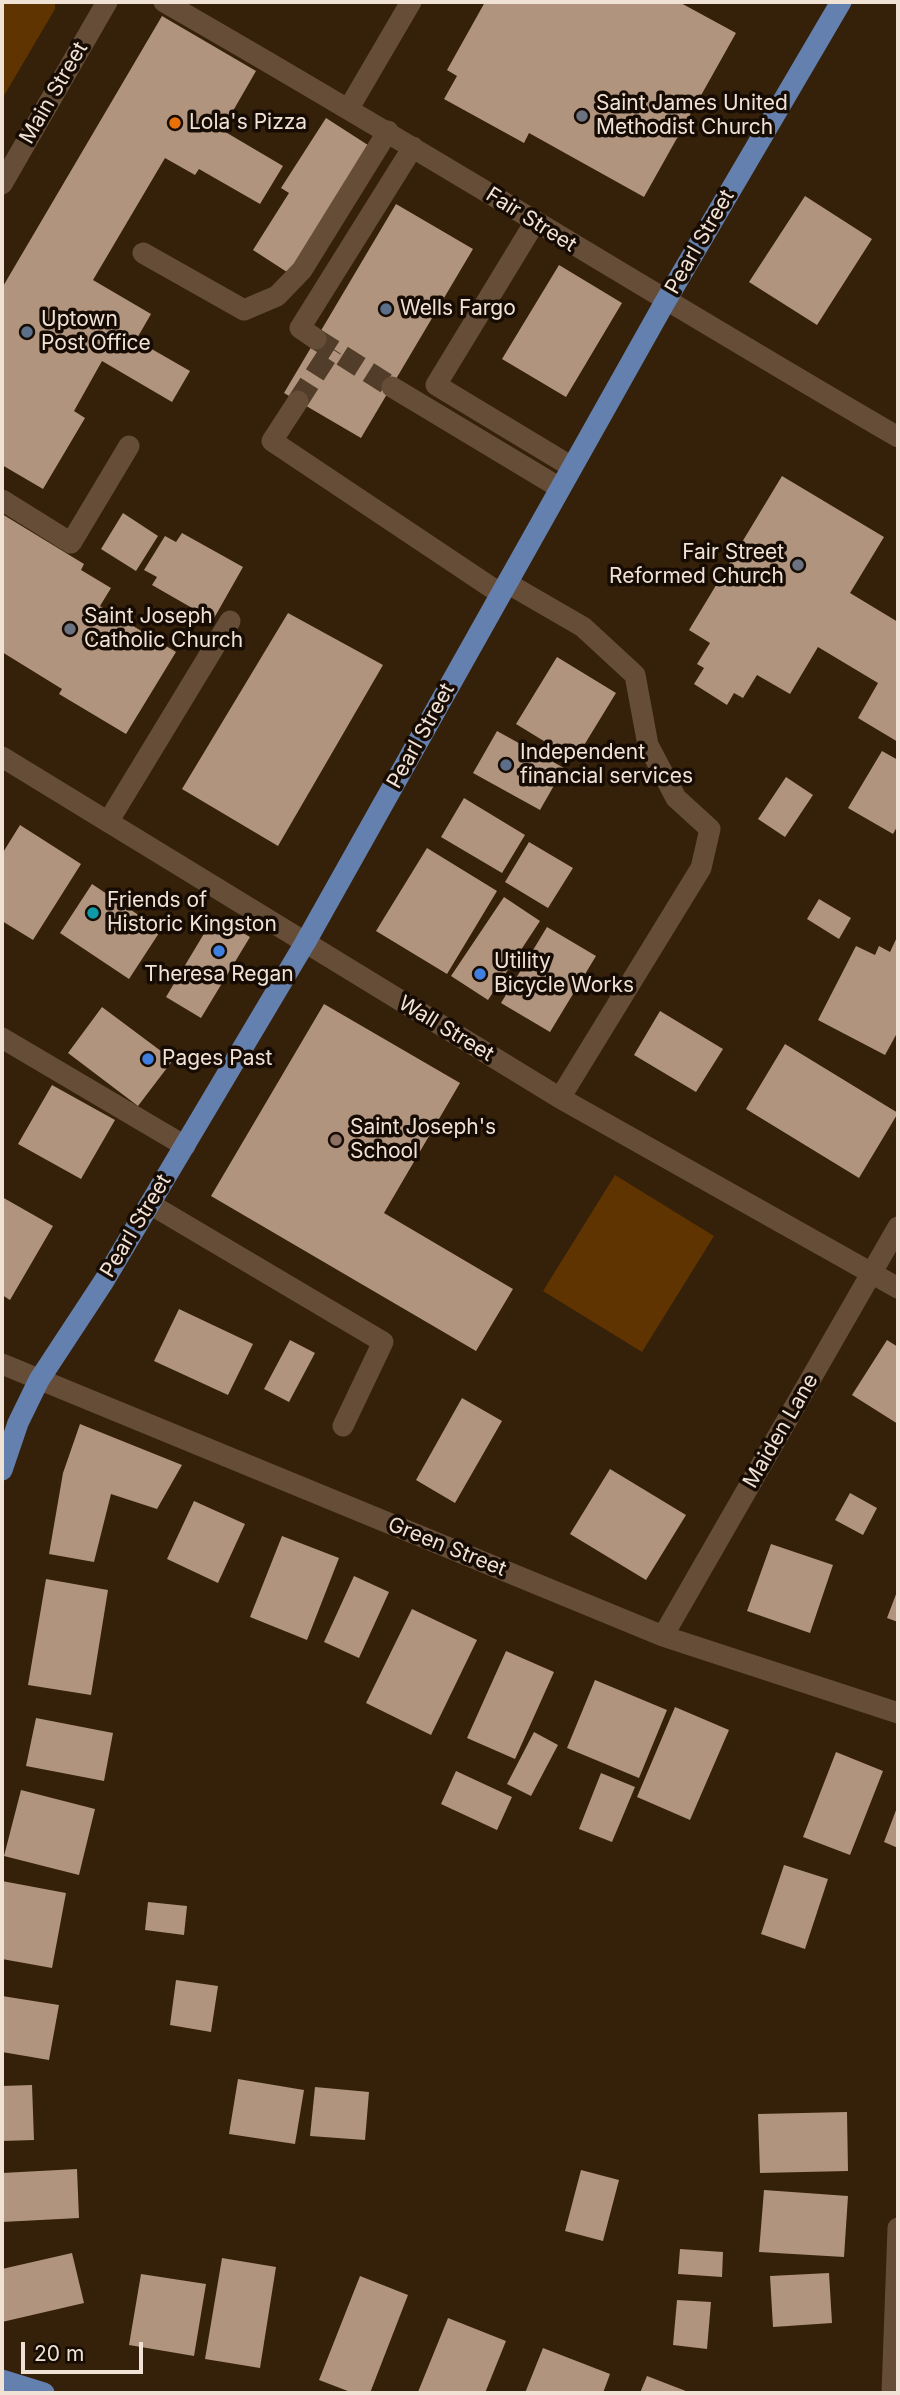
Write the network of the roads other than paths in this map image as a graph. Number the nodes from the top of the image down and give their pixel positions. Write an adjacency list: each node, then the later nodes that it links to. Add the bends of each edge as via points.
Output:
1 (107, 2): 8 (street, Main Street)
2 (164, 2): 5 (street, Fair Street)
3 (411, 2): 5 (street)
4 (841, 2): 11 (main road, Pearl Street)
5 (349, 108): 6 (street, Fair Street)
6 (388, 131): 7 (street, Fair Street); 10 (street, via 302,270 277,296 244,310)
7 (413, 147): 9 (street, Fair Street); 12 (street, via 300,328)
8 (2, 184)
9 (535, 222): 11 (street, Fair Street); 17 (street, via 436,385)
10 (143, 253)
11 (665, 302): 15 (street, Fair Street); 17 (main road, Pearl Street)
12 (316, 339)
13 (392, 387): 18 (street)
14 (298, 401): 20 (street, via 272,441)
15 (898, 437)
16 (129, 446): 19 (street, via 71,543)
17 (572, 467): 18 (main road, Pearl Street)
18 (560, 488): 20 (main road, Pearl Street)
19 (2, 500)
20 (504, 589): 24 (main road, Pearl Street); 26 (street, via 583,627 635,675 648,745 676,797 710,829 701,868)
21 (230, 621): 23 (street)
22 (2, 757): 23 (street, Wall Street)
23 (107, 822): 24 (street, Wall Street)
24 (305, 943): 26 (street, Wall Street); 27 (main road, Pearl Street)
25 (2, 1038): 27 (street)
26 (560, 1098): 30 (street, Wall Street)
27 (185, 1146): 28 (main road, Pearl Street)
28 (150, 1204): 33 (main road, Pearl Street); 34 (street, via 383,1342)
29 (898, 1227): 30 (street, Maiden Lane)
30 (871, 1275): 31 (street, Wall Street); 36 (street, Maiden Lane)
31 (898, 1288)
32 (2, 1364): 33 (street, Green Street)
33 (39, 1380): 35 (main road, Pearl Street); 36 (street, Green Street)
34 (343, 1426)
35 (2, 1469)
36 (663, 1636): 37 (street, Green Street)
37 (898, 1713)
38 (898, 2228): 41 (street)
39 (2, 2380): 40 (main road)
40 (44, 2393)
41 (892, 2393)

